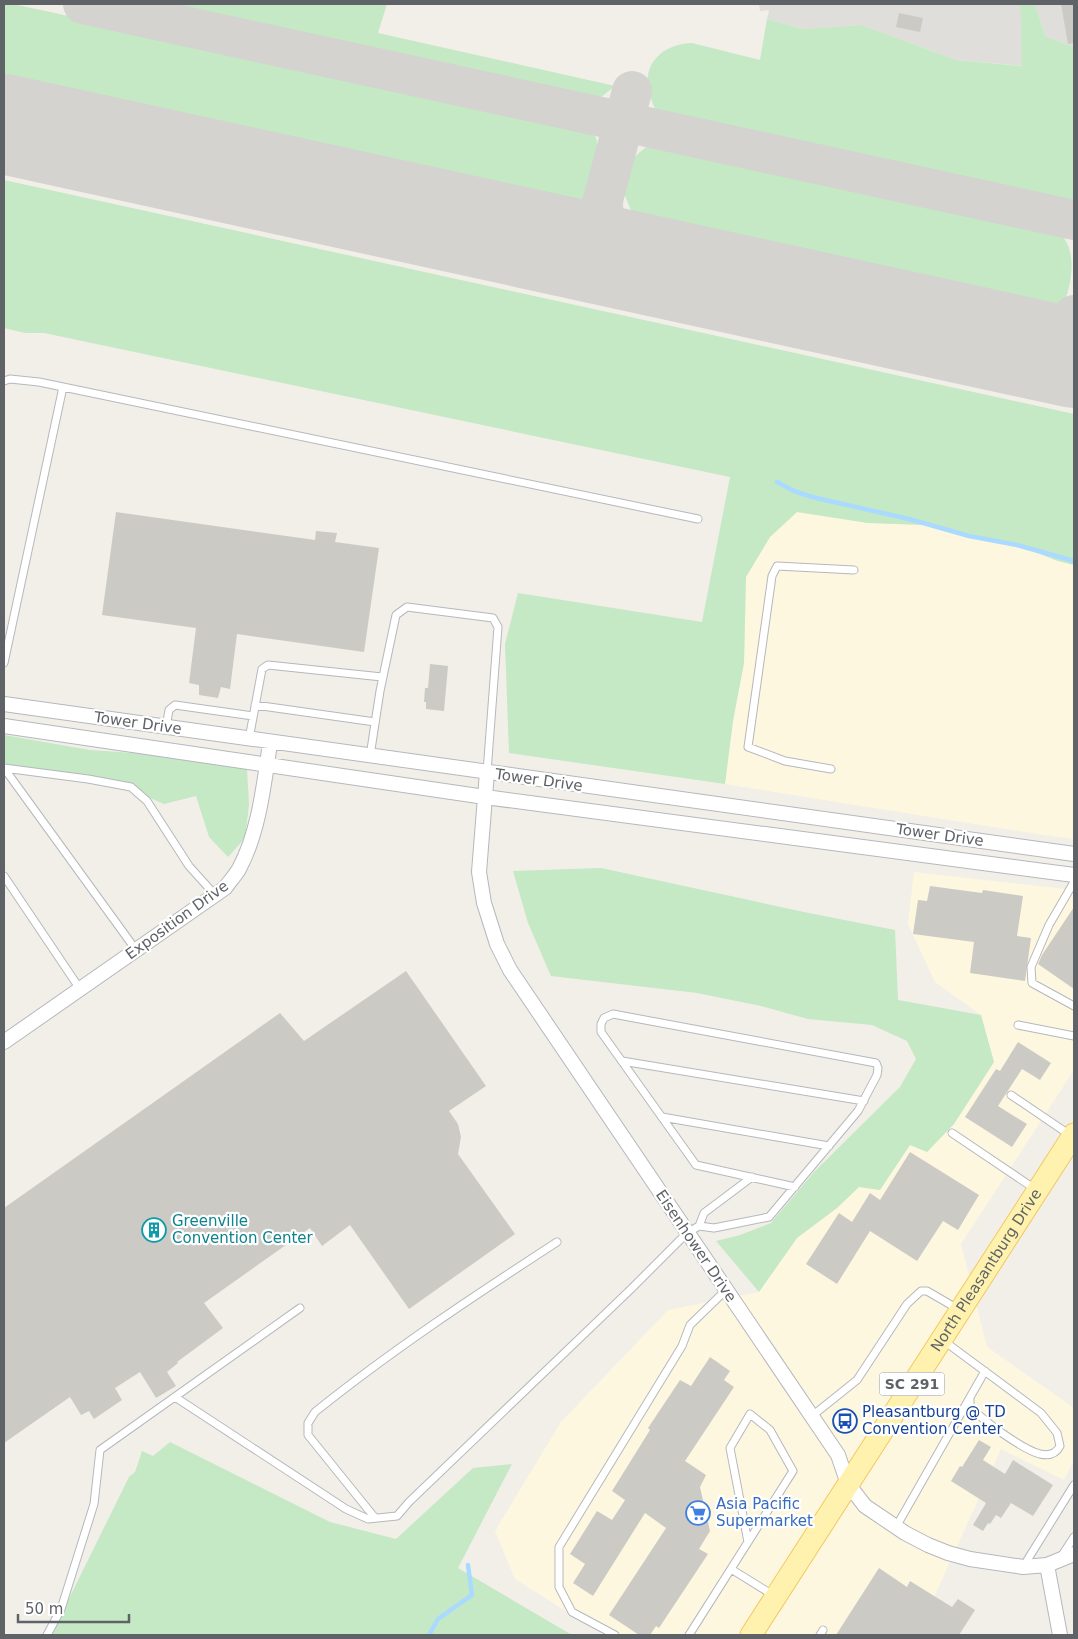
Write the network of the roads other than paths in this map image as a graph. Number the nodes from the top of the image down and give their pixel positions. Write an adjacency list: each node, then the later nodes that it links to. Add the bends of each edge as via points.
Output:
1 (4, 381): 2 (lane, via 10,379)
2 (63, 387): 3 (lane); 5 (lane)
3 (698, 519)
4 (854, 570): 18 (lane, via 777,566 772,576 748,747 785,761)
5 (4, 662)
6 (382, 677): 8 (lane, via 268,665 262,669); 10 (lane); 19 (lane, via 396,615 407,608 493,618 498,627)
7 (4, 704): 12 (street, Tower Drive)
8 (255, 705): 9 (lane); 10 (lane)
9 (253, 716): 12 (lane, via 175,705 169,710); 13 (lane)
10 (375, 722): 15 (lane)
11 (4, 726): 16 (street, Tower Drive)
12 (166, 727): 13 (street, Tower Drive)
13 (249, 739): 14 (street, Tower Drive)
14 (270, 743): 15 (street, Tower Drive); 16 (street, Exposition Drive)
15 (370, 756): 19 (street, Tower Drive)
16 (267, 766): 20 (street, Tower Drive); 25 (street, Exposition Drive, via 248,849 238,871)
17 (4, 768): 25 (lane, via 131,787 147,801 190,866); 26 (lane)
18 (832, 768)
19 (487, 772): 20 (street, Eisenhower Drive); 21 (street, Tower Drive)
20 (485, 797): 22 (street, Tower Drive); 42 (street, Eisenhower Drive, via 479,872 484,903 497,944 531,1003)
21 (1074, 854)
22 (1074, 875)
23 (4, 876): 27 (lane)
24 (1074, 882): 28 (lane, via 1049,925 1031,967 1032,983)
25 (215, 895): 26 (street, Exposition Drive)
26 (136, 950): 27 (street, Exposition Drive)
27 (80, 989): 31 (street, Exposition Drive)
28 (1074, 1006)
29 (1018, 1025): 30 (lane)
30 (1074, 1036)
31 (4, 1042)
32 (622, 1061): 34 (lane); 34 (lane, via 601,1032 604,1018 613,1014 876,1063 877,1075); 35 (lane)
33 (1011, 1095): 37 (lane)
34 (864, 1100): 38 (lane)
35 (662, 1117): 38 (lane); 39 (lane, via 696,1165)
36 (952, 1133): 41 (lane)
37 (1073, 1135): 41 (main road, North Pleasantburg Drive / SC 291)
38 (829, 1146): 40 (lane)
39 (752, 1177): 40 (lane); 42 (lane, via 704,1213)
40 (795, 1187): 42 (lane, via 769,1217)
41 (1037, 1191): 46 (main road, North Pleasantburg Drive / SC 291)
42 (693, 1229): 44 (street, Eisenhower Drive); 54 (lane, via 397,1516)
43 (557, 1242): 54 (lane, via 475,1295 315,1412 308,1423 308,1434)
44 (726, 1290): 51 (street, Eisenhower Drive); 64 (lane, via 690,1325 682,1346 559,1547 559,1587 572,1612)
45 (300, 1308): 49 (lane)
46 (960, 1310): 47 (main road, North Pleasantburg Drive / SC 291); 51 (lane, via 922,1291 908,1304 857,1380)
47 (942, 1339): 48 (lane); 52 (main road, North Pleasantburg Drive / SC 291)
48 (985, 1371): 50 (lane); 50 (lane, via 1041,1413 1057,1432 1060,1446 1051,1455 1039,1454 1007,1437 974,1412)
49 (175, 1397): 54 (lane, via 346,1509 368,1519); 63 (lane, via 100,1450 94,1504 61,1609)
50 (970, 1400): 55 (lane)
51 (812, 1416): 52 (street, Eisenhower Drive, via 838,1455)
52 (848, 1484): 55 (street, Eisenhower Drive, via 864,1506); 62 (main road, North Pleasantburg Drive / SC 291)
53 (1074, 1485): 60 (lane)
54 (375, 1518)
55 (896, 1527): 60 (street, Eisenhower Drive, via 928,1545 970,1560)
56 (1074, 1537): 59 (lane)
57 (748, 1542): 57 (lane, via 793,1471 770,1430 750,1414 730,1448); 61 (lane)
58 (1074, 1554): 59 (street, Eisenhower Drive)
59 (1053, 1562): 60 (street, Eisenhower Drive); 67 (street)
60 (1022, 1567)
61 (731, 1570): 62 (lane); 65 (lane)
62 (776, 1596): 66 (main road, North Pleasantburg Drive / SC 291)
63 (47, 1635)
64 (615, 1635)
65 (689, 1635)
66 (751, 1635)
67 (1060, 1635)

